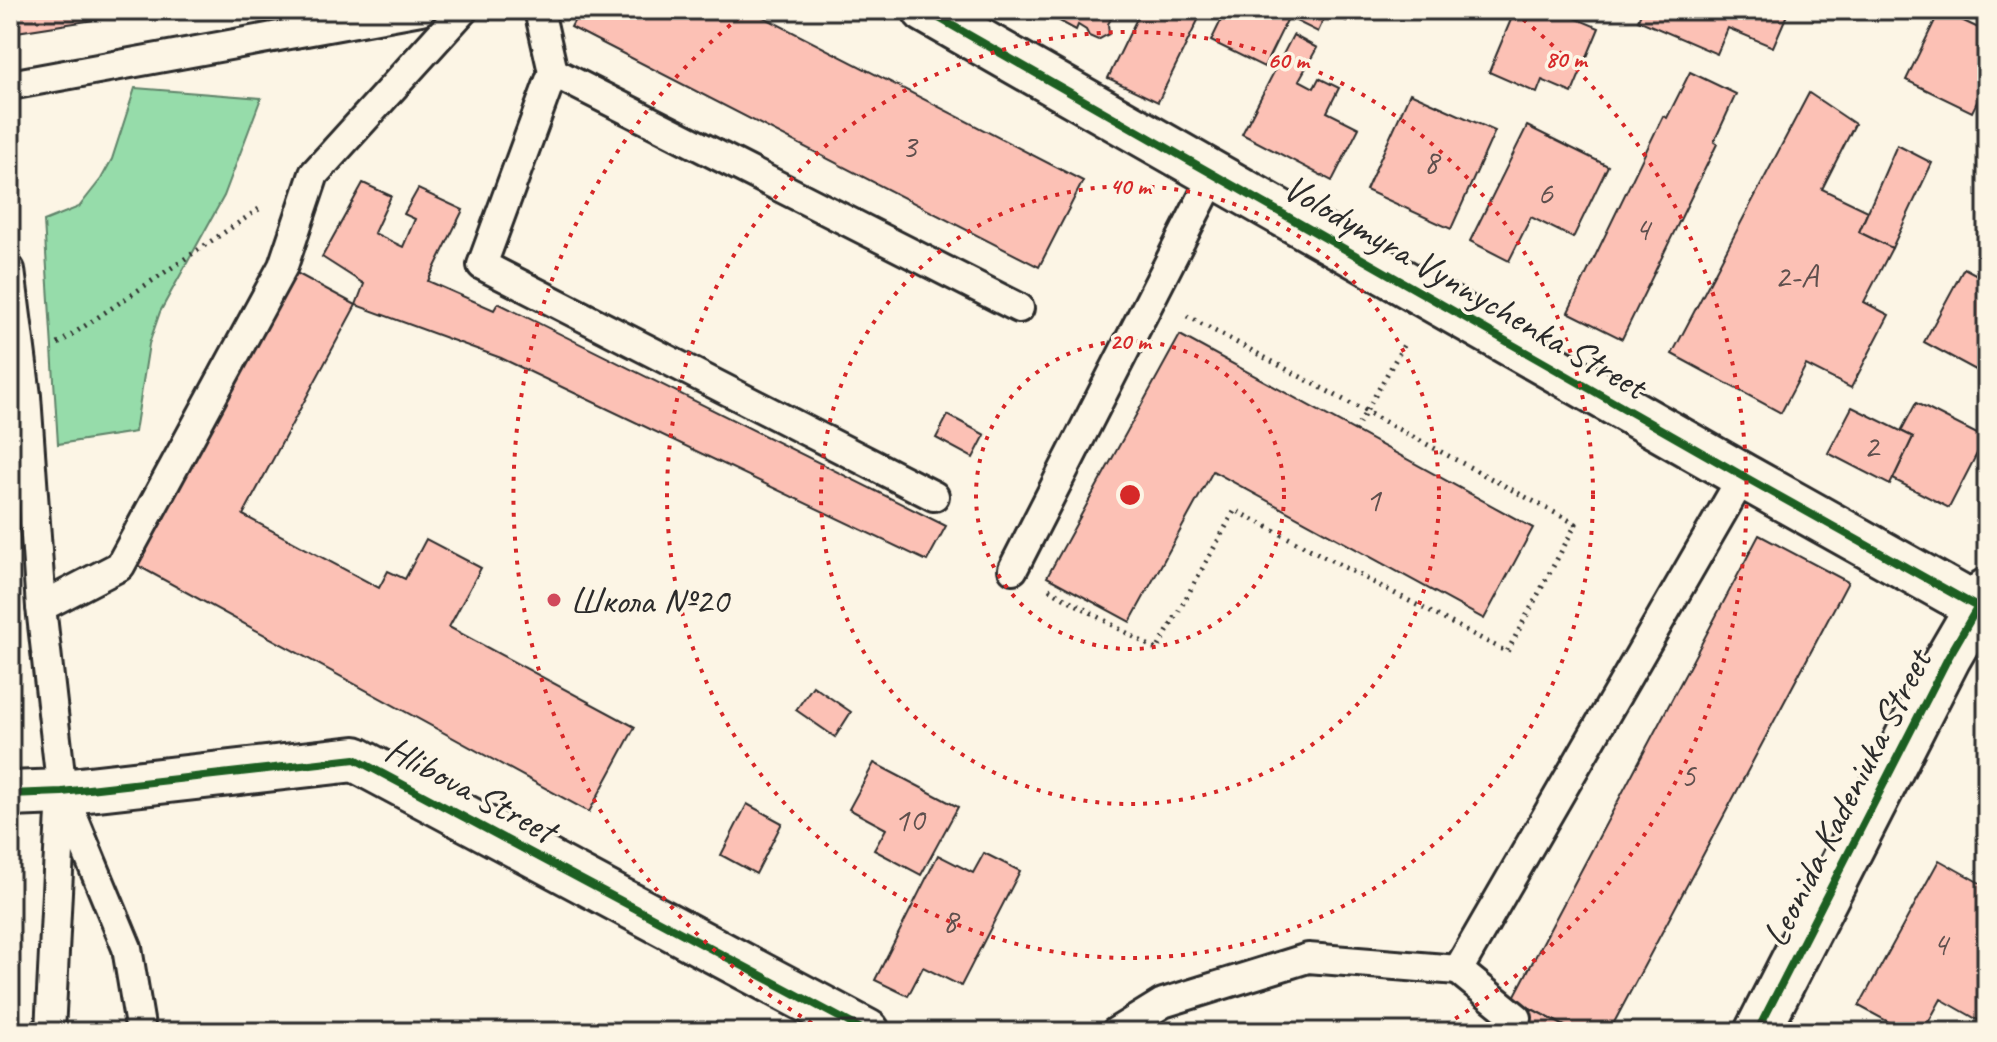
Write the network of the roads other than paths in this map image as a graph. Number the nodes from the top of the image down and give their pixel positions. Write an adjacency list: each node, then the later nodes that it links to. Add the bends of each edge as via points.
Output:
1 (421, 10): 6 (lane)
2 (463, 10): 15 (lane, via 314,174 283,266 120,566)
3 (539, 10): 5 (lane)
4 (925, 10): 7 (street, Volodymyra Vynnychenka Street)
5 (553, 72): 9 (lane); 12 (lane, via 482,265)
6 (10, 85)
7 (1214, 175): 11 (street, Volodymyra Vynnychenka Street); 13 (lane)
8 (10, 270): 10 (lane)
9 (1019, 308)
10 (18, 397): 15 (lane)
11 (1743, 476): 14 (street, Volodymyra Vynnychenka Street); 18 (lane)
12 (934, 496)
13 (1013, 569)
14 (1983, 600): 24 (street, Leonida Kadeniuka Street, via 1948,658)
15 (41, 607): 16 (lane)
16 (62, 792): 17 (street, Hlibova Street); 20 (lane); 21 (lane, via 127,948); 22 (street, Hlibova Street, via 355,759)
17 (10, 794)
18 (1458, 970): 19 (lane); 23 (lane, via 1308,958 1163,1003)
19 (1517, 1018)
20 (50, 1032)
21 (141, 1032)
22 (867, 1032)
23 (1116, 1032)
24 (1757, 1032)

